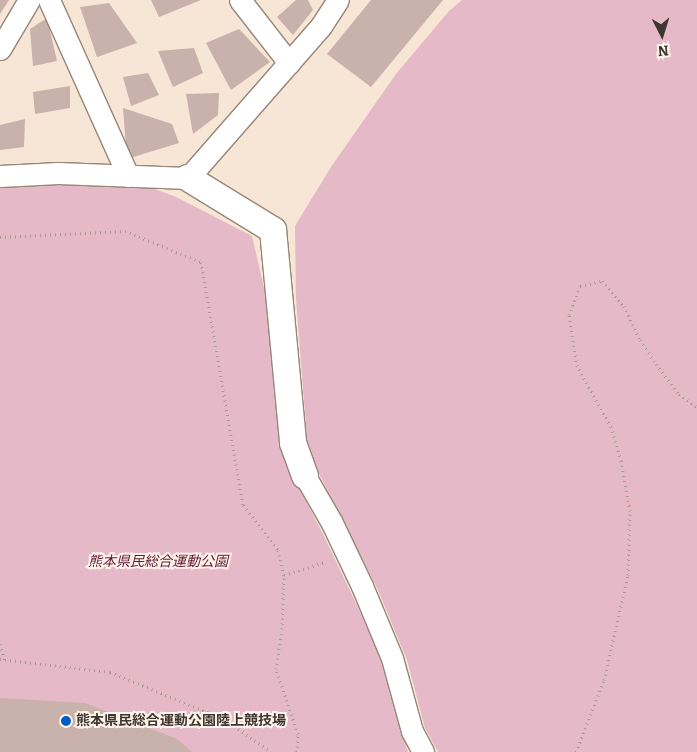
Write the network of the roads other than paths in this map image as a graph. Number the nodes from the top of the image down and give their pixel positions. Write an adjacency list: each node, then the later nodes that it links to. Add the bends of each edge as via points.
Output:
1 (29, 0): 5 (street)
2 (49, 0): 8 (street)
3 (240, 0): 6 (street)
4 (338, 0): 6 (street, via 321,26)
5 (0, 48)
6 (289, 63): 9 (street)
7 (0, 176): 8 (street, via 58,172)
8 (128, 176): 9 (street)
9 (188, 178): 10 (street, via 273,230 294,443)
10 (305, 476): 11 (street, via 347,555 392,658 412,731)
11 (423, 752)

